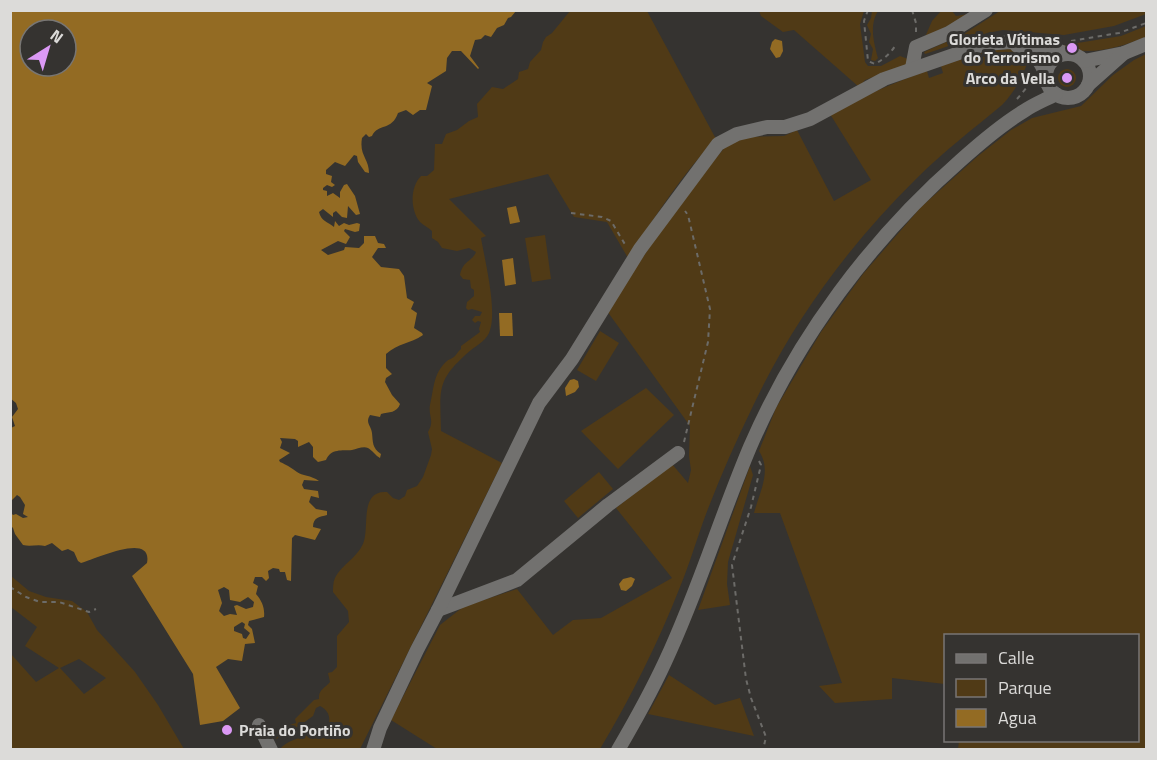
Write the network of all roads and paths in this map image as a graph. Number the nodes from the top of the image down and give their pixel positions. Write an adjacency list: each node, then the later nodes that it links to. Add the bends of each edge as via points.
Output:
1 (868, 10): 7 (path, via 864,21 868,61 879,62)
2 (912, 10): 9 (path)
3 (986, 10): 9 (street, via 949,33)
4 (1146, 22): 8 (path, via 1119,33)
5 (1010, 42): 8 (street); 12 (street); 14 (street, via 985,44)
6 (1146, 44): 10 (street)
7 (895, 46)
8 (1047, 46): 11 (street)
9 (915, 47): 14 (street)
10 (1124, 53): 13 (street); 16 (street)
11 (1068, 54): 13 (street); 15 (street, via 1055,58 1047,69)
12 (1038, 59): 15 (street); 17 (path)
13 (1084, 61): 16 (street, via 1089,72)
14 (912, 68): 18 (street, via 810,119 737,134 718,144)
15 (1050, 85): 16 (street, via 1070,98); 17 (street)
16 (1088, 85)
17 (1019, 106): 21 (street, via 932,185 885,234 848,281 803,347)
18 (674, 201): 20 (street); 22 (path, via 688,215 710,309 708,342 683,448)
19 (571, 213): 20 (path, via 611,221)
20 (633, 259): 25 (street, via 572,359 539,403)
21 (750, 448): 29 (street, via 665,662); 30 (path, via 761,465 732,565 746,678 766,737)
22 (678, 453): 25 (street, via 517,580)
23 (10, 587): 24 (path, via 40,602 59,602 89,612)
24 (96, 609)
25 (438, 610): 28 (street)
26 (260, 725): 27 (street)
27 (271, 750)
28 (373, 750)
29 (618, 750)
30 (763, 750)

